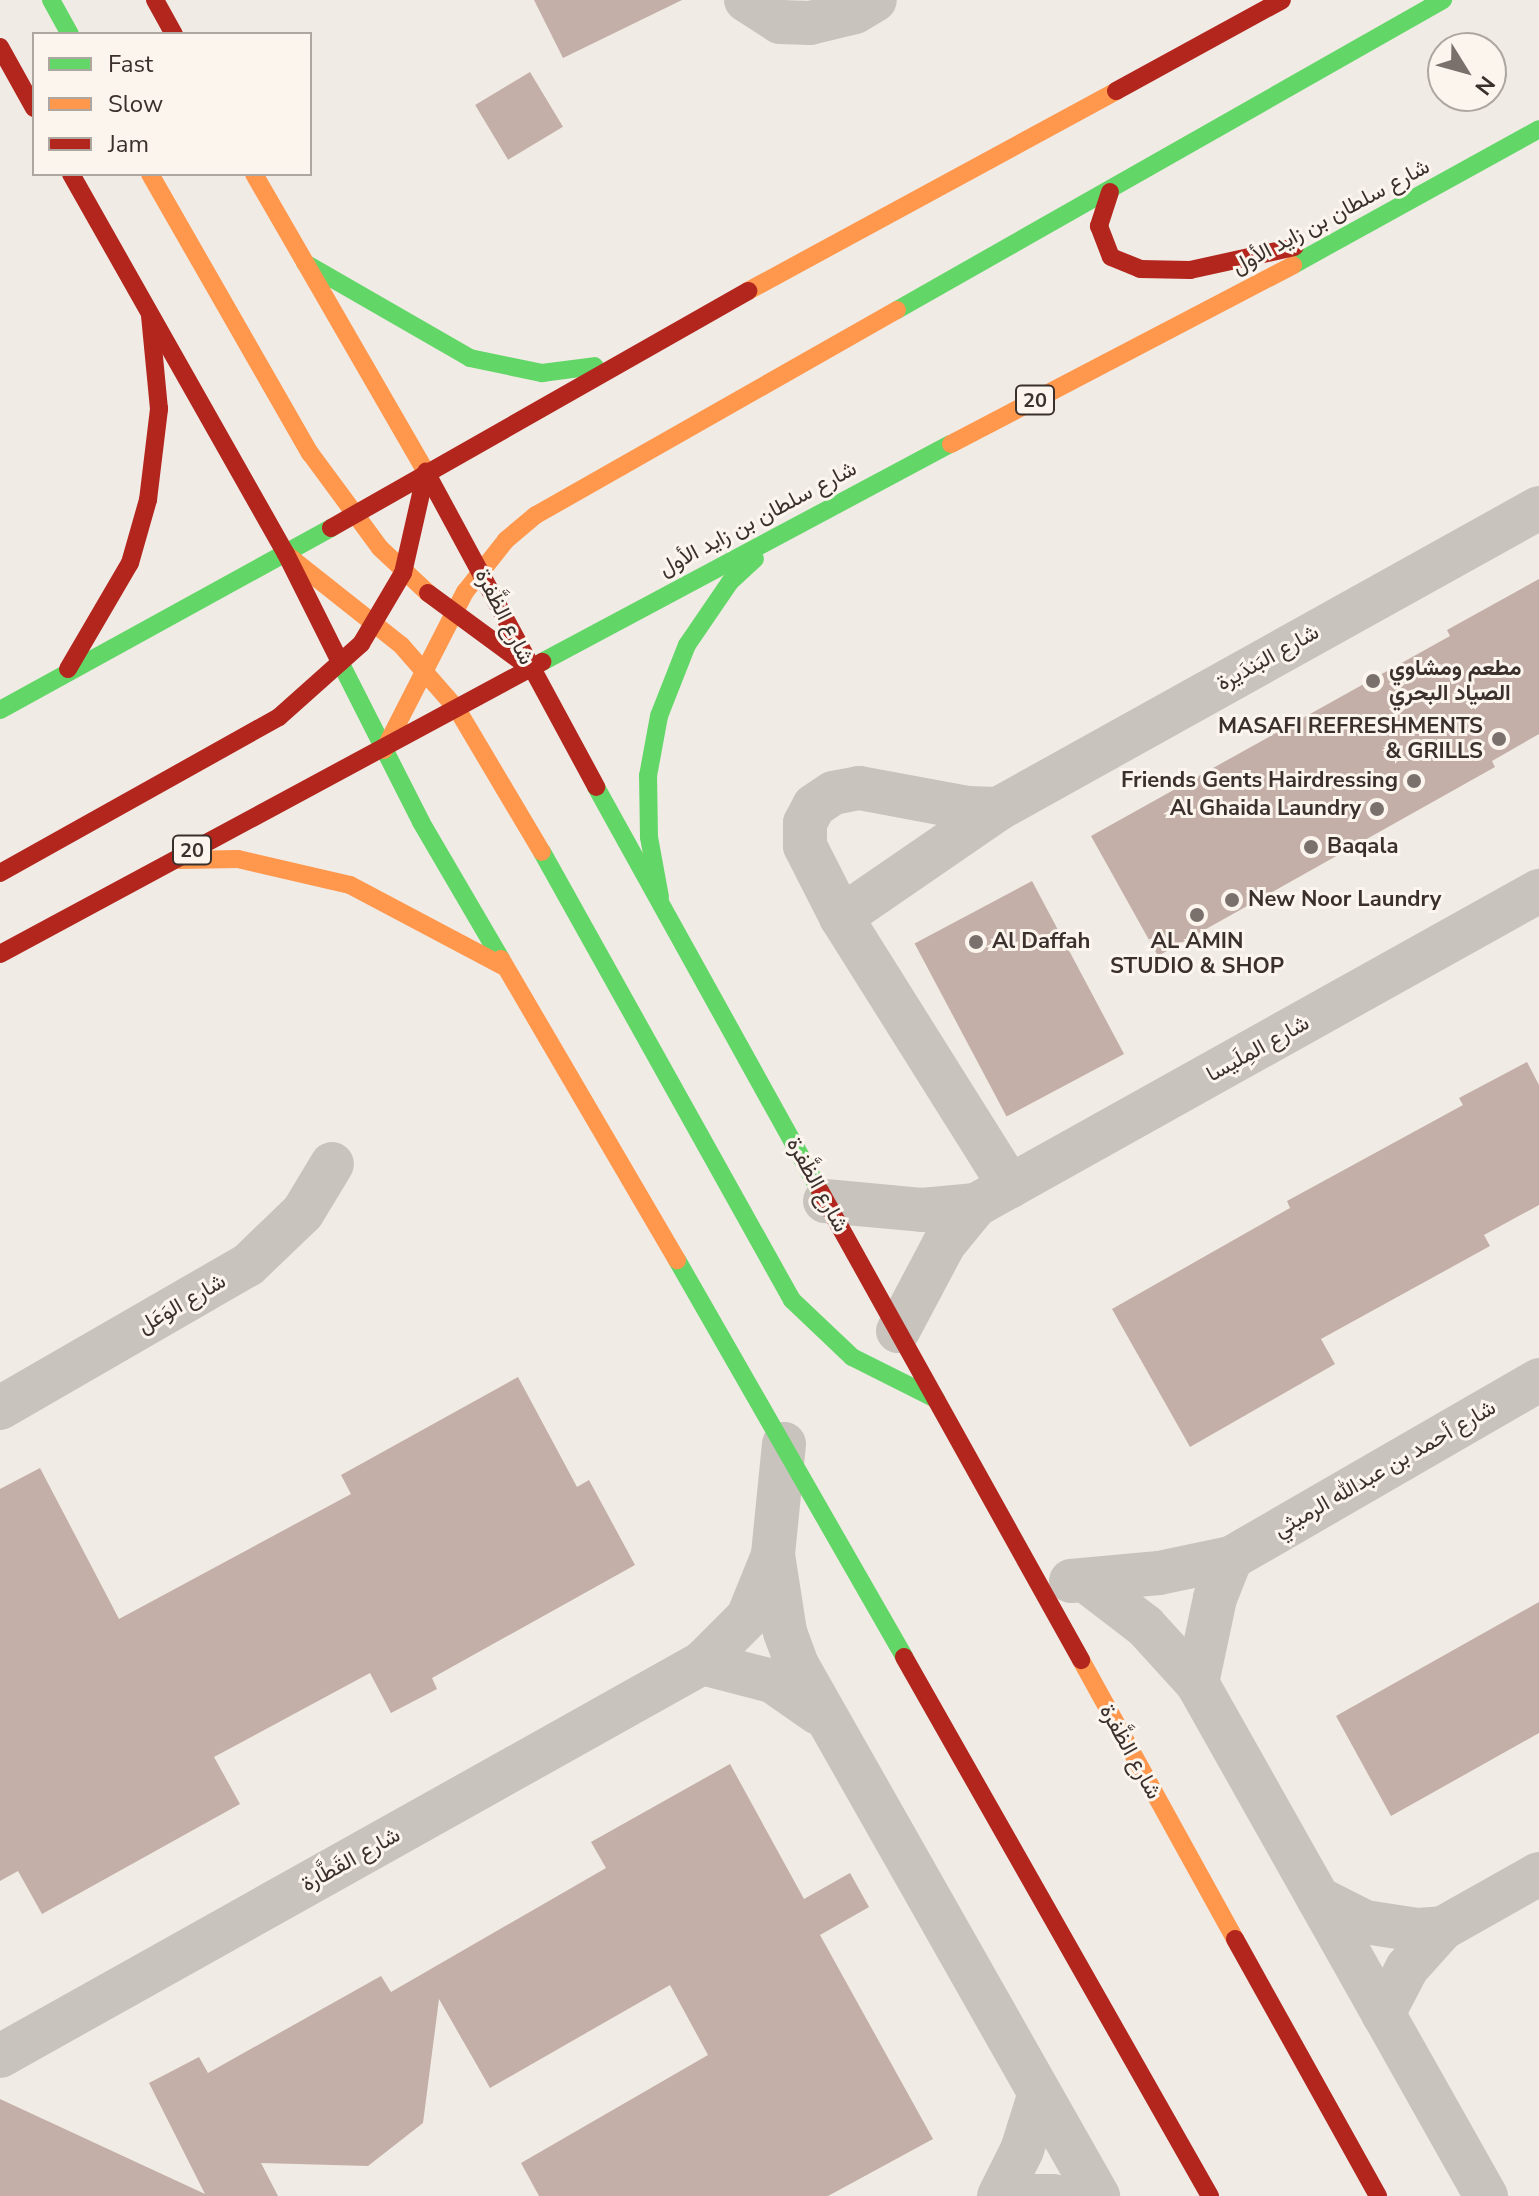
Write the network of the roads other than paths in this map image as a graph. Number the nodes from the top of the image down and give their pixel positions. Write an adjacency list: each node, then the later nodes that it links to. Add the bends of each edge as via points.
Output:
1 (51, 0): 7 (main road)
2 (155, 0): 8 (main road)
3 (746, 0): 4 (street, via 780,22 810,23 855,12)
4 (875, 0)
5 (1282, 0): 19 (main road)
6 (1443, 0): 15 (main road)
7 (69, 32)
8 (173, 32)
9 (0, 47): 10 (main road)
10 (32, 104)
11 (1539, 129): 16 (main road, شارع سلطان بن زايد الأول / 20)
12 (72, 176): 18 (main road)
13 (151, 176): 22 (main road, via 310,453)
14 (255, 176): 17 (main road, شارع الظَّفرة)
15 (1110, 192): 16 (main road, via 1099,226 1111,257 1140,269 1190,270); 25 (main road, via 536,515)
16 (1351, 235): 23 (main road, شارع سلطان بن زايد الأول / 20)
17 (305, 263): 19 (main road, via 470,358 542,373); 20 (main road, شارع الظَّفرة)
18 (150, 316): 24 (main road); 32 (main road, via 159,409 148,500 130,563 101,620)
19 (614, 364): 20 (main road)
20 (426, 472): 22 (main road); 25 (main road, شارع الظَّفرة); 26 (main road)
21 (1539, 508): 36 (street, شارع البَندَيرة)
22 (354, 515): 24 (main road); 26 (main road)
23 (785, 531): 31 (main road, شارع سلطان بن زايد الأول / 20); 40 (main road, via 730,582 687,645 659,716 648,776 649,837)
24 (286, 554): 28 (main road); 29 (main road); 32 (main road)
25 (481, 571): 27 (main road); 31 (main road, شارع الظَّفرة)
26 (403, 573): 27 (main road); 28 (main road)
27 (451, 615): 30 (main road); 31 (main road)
28 (376, 623): 29 (main road); 30 (main road)
29 (341, 663): 35 (main road); 38 (main road, via 279,717)
30 (423, 667): 33 (main road); 35 (main road)
31 (530, 668): 33 (main road, شارع سلطان بن زايد الأول / 20); 40 (main road, شارع الظَّفرة)
32 (65, 673): 34 (main road)
33 (457, 709): 35 (main road, شارع سلطان بن زايد الأول / 20); 49 (main road, via 518,808 792,1300 852,1357)
34 (0, 710)
35 (384, 750): 37 (main road, شارع سلطان بن زايد الأول / 20); 43 (main road)
36 (998, 809): 41 (street, شارع البَندَيرة); 41 (street, via 859,788 833,793 814,806 805,823 805,846)
37 (174, 860): 42 (main road, شارع سلطان بن زايد الأول / 20); 43 (main road, via 238,859 350,885)
38 (0, 873)
39 (1539, 891): 45 (street, شارع المِلَيسا)
40 (660, 897): 46 (main road, شارع الظَّفرة)
41 (841, 917): 45 (street)
42 (0, 954)
43 (503, 966): 51 (main road)
44 (332, 1164): 50 (street, شارع الوَعَل, via 303,1212 248,1265)
45 (993, 1195): 46 (street, شارع المِلَيسا, via 922,1210); 47 (street, شارع المِلَيسا, via 944,1244)
46 (825, 1201): 47 (main road, شارع الظَّفرة)
47 (898, 1331): 49 (main road, شارع الظَّفرة)
48 (1539, 1380): 53 (street, شارع أحمد بن عبدالله الرميثي)
49 (936, 1399): 55 (main road, شارع الظَّفرة)
50 (0, 1408)
51 (784, 1444): 52 (street); 69 (main road)
52 (773, 1555): 56 (street, شارع القَطَّارة, via 748,1617); 58 (street, via 785,1632)
53 (1231, 1558): 54 (street, شارع أحمد بن عبدالله الرميثي); 57 (street, via 1215,1598)
54 (1085, 1580): 55 (street, شارع أحمد بن عبدالله الرميثي); 57 (street, via 1145,1626)
55 (1035, 1582): 70 (main road, شارع الظَّفرة)
56 (702, 1663): 58 (street, via 772,1681); 63 (street, شارع القَطَّارة)
57 (1197, 1683): 60 (street)
58 (830, 1724): 64 (street)
59 (1539, 1874): 61 (street)
60 (1318, 1898): 61 (street, via 1365,1922); 62 (street)
61 (1443, 1928): 62 (street, via 1407,1968)
62 (1383, 2014): 71 (street)
63 (0, 2056)
64 (1039, 2096): 65 (street); 68 (street)
65 (999, 2196)
66 (1022, 2196): 67 (street)
67 (1054, 2196)
68 (1098, 2196)
69 (1210, 2196)
70 (1378, 2196)
71 (1486, 2196)

